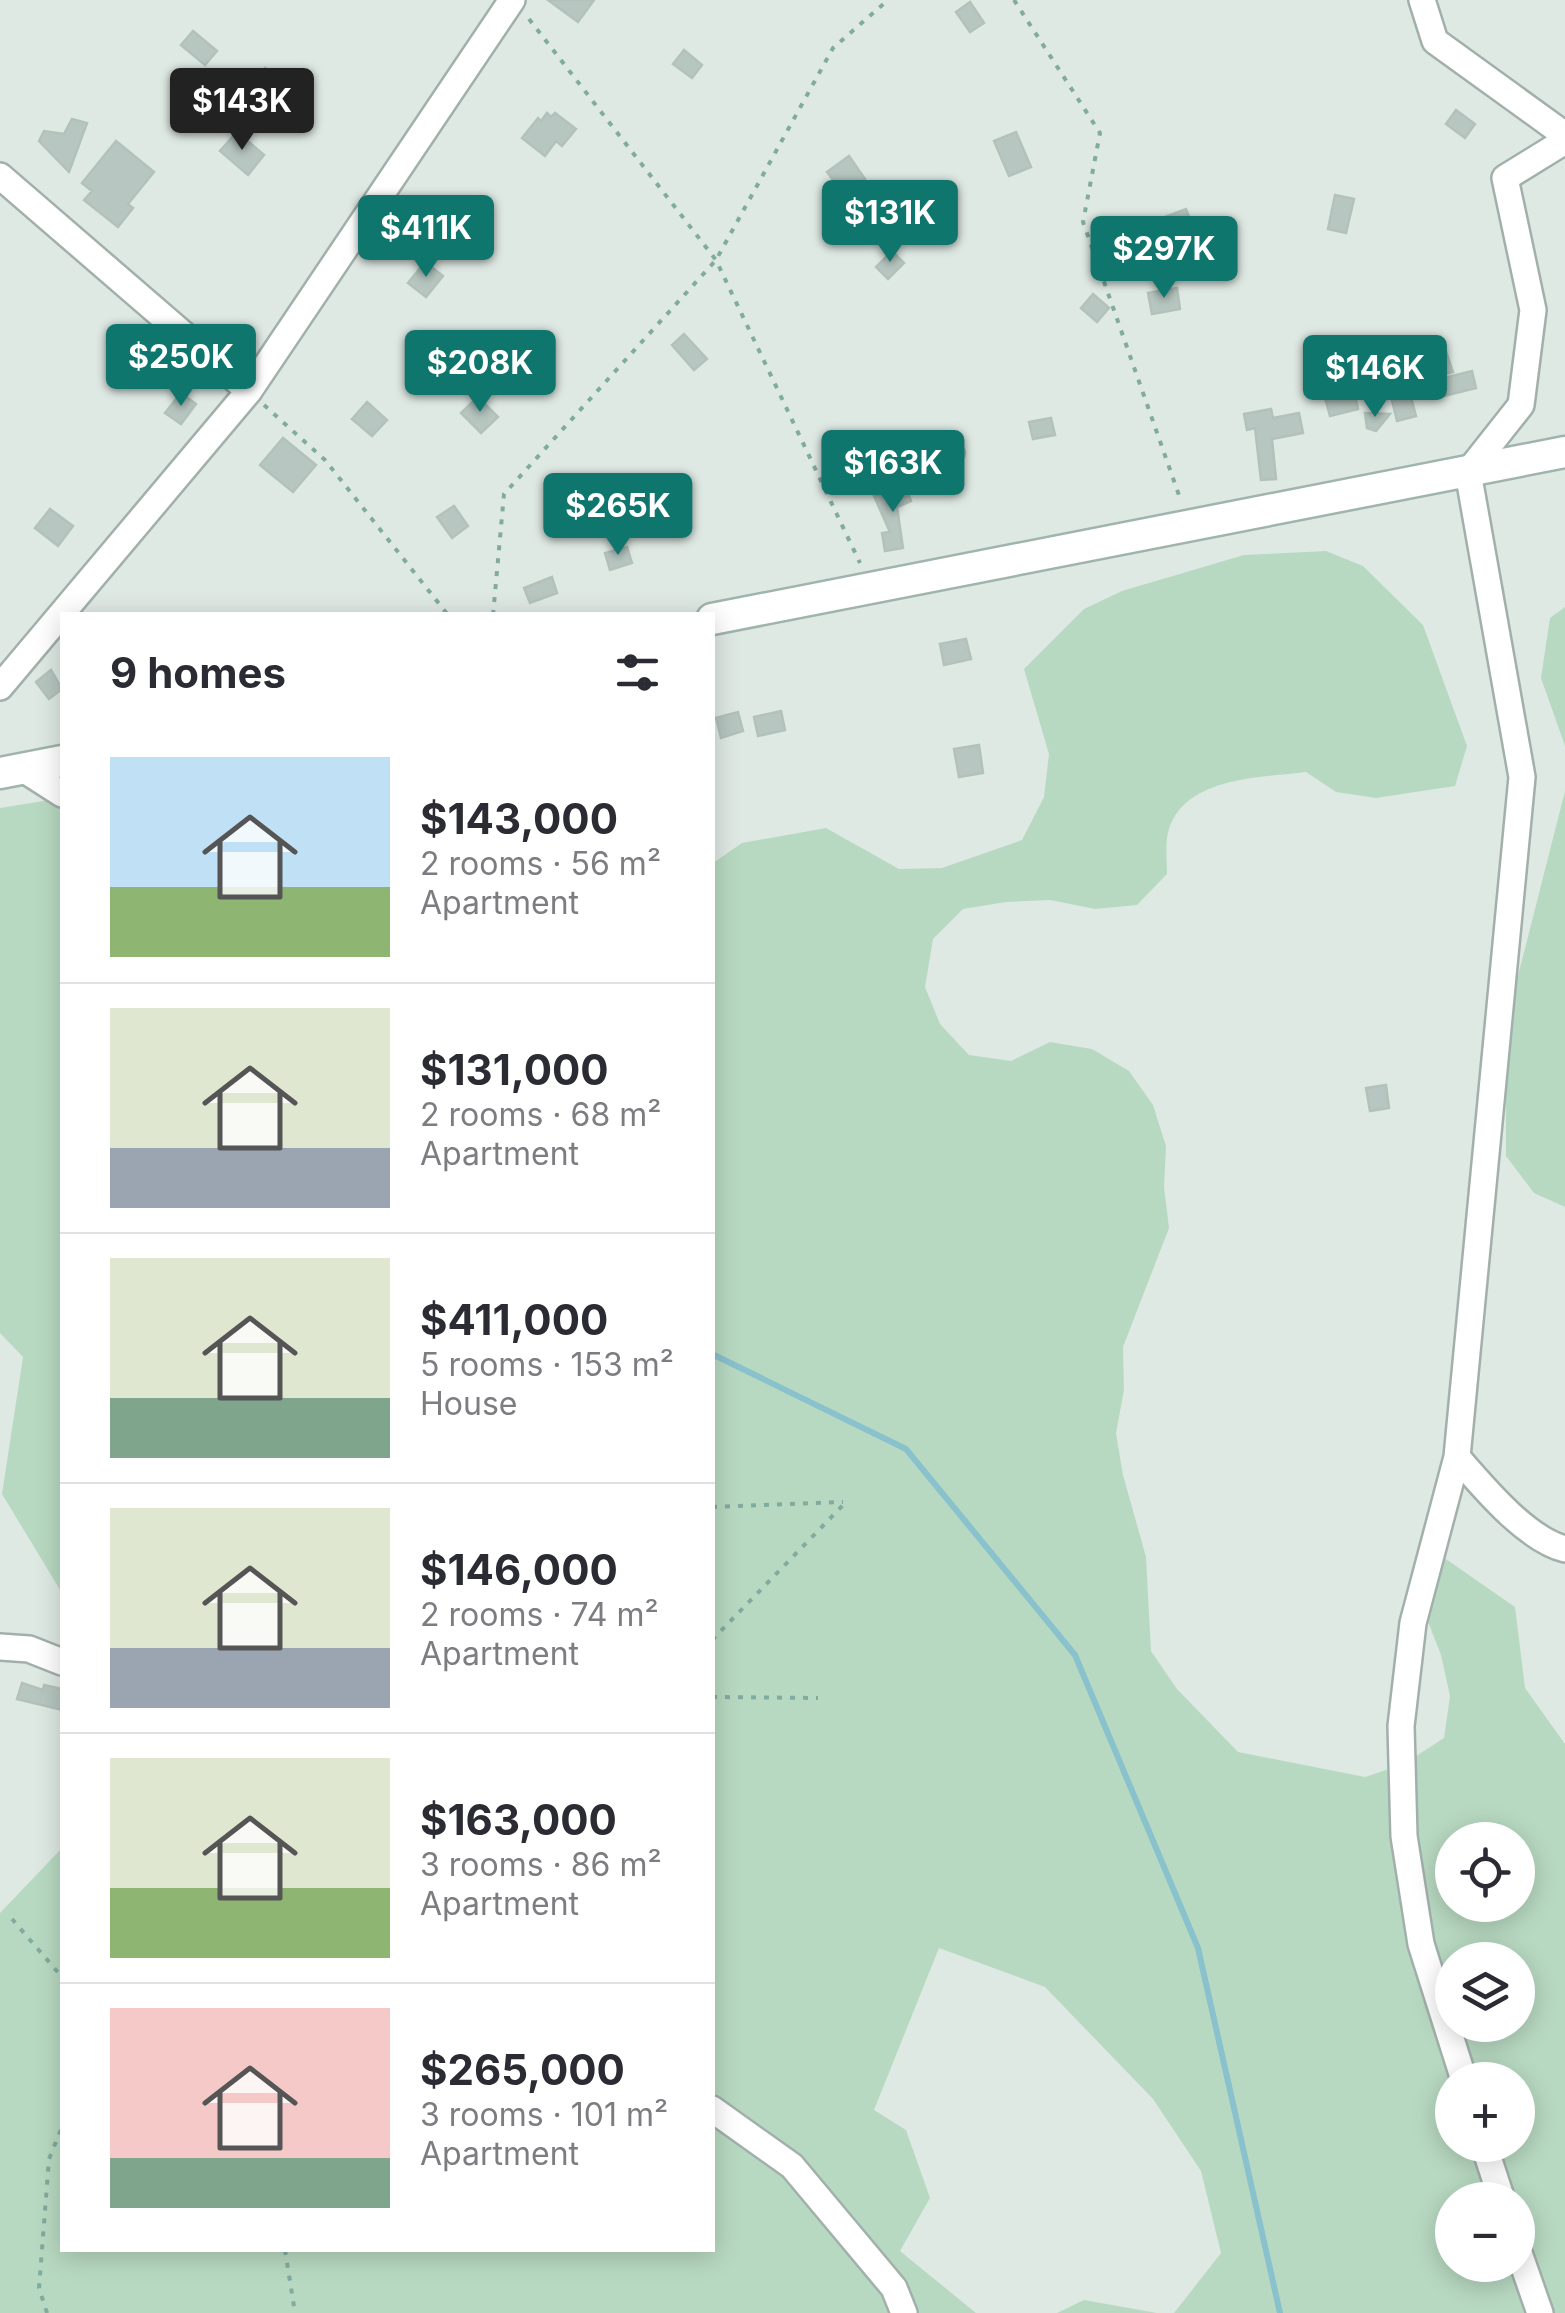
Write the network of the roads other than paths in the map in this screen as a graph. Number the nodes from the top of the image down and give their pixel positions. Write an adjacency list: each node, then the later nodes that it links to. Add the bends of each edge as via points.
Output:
1 (1422, 0): 3 (street, via 1435,41)
2 (519, 8): 5 (street)
3 (1565, 138): 7 (street, via 1505,178 1533,310 1521,405)
4 (0, 176): 5 (street)
5 (249, 391): 8 (street)
6 (1565, 452): 7 (street)
7 (1468, 472): 10 (street); 15 (street, via 1522,776)
8 (64, 612)
9 (60, 616): 11 (street)
10 (715, 618)
11 (0, 688)
12 (60, 761): 13 (street)
13 (12, 771): 14 (street)
14 (60, 793)
15 (1457, 1458): 16 (street, via 1495,1500); 19 (street, via 1414,1622 1401,1726 1404,1836 1420,1944)
16 (1565, 1549)
17 (0, 1647): 18 (street)
18 (60, 1661)
19 (1458, 2062)
20 (715, 2111): 22 (street, via 792,2166 894,2288)
21 (1529, 2282): 23 (street)
22 (904, 2313)
23 (1540, 2313)

